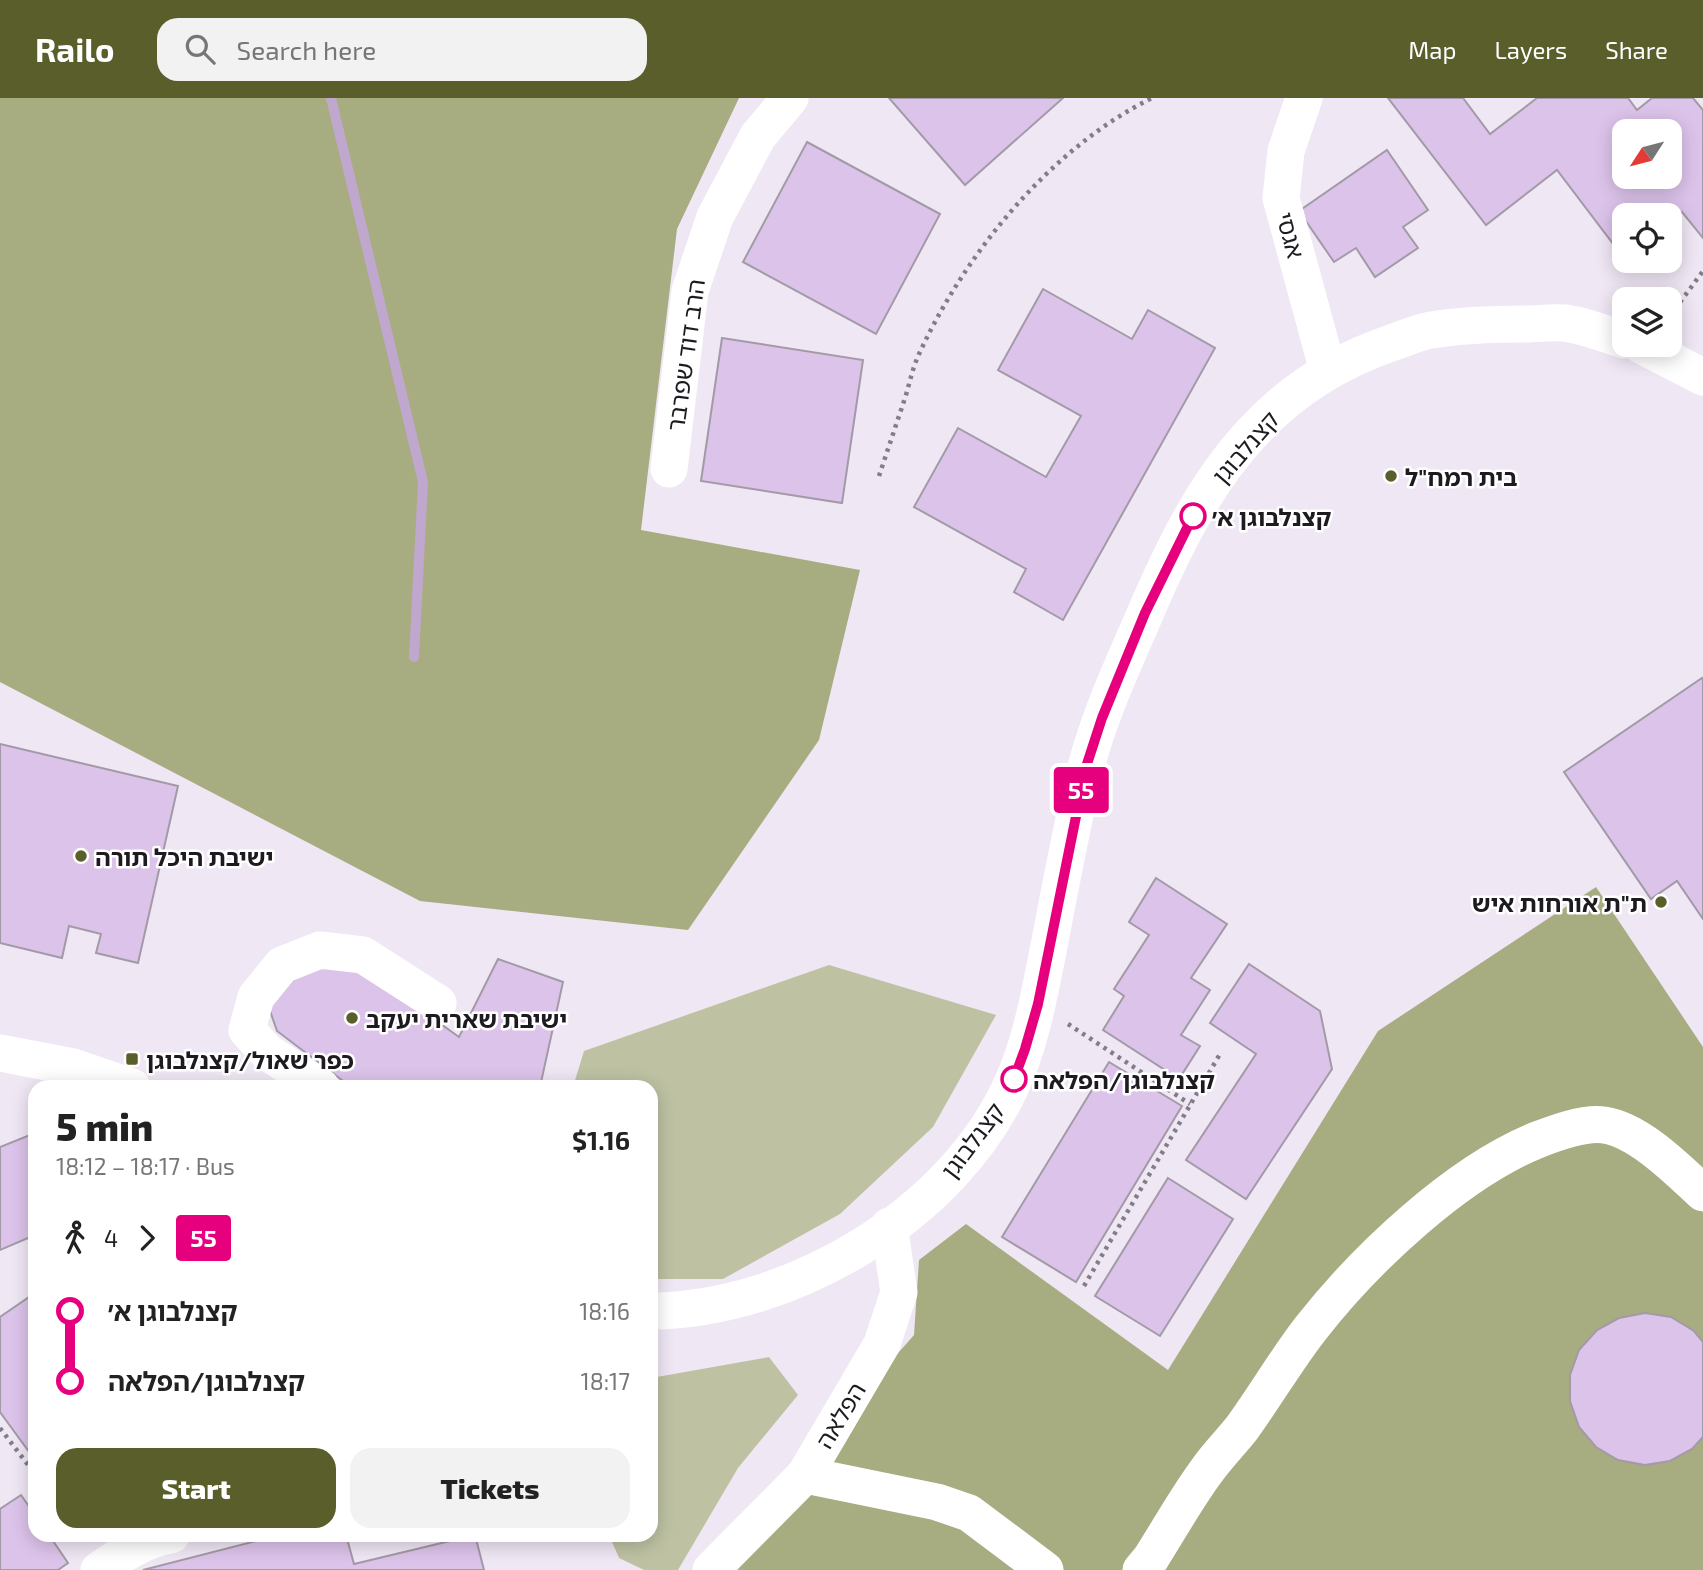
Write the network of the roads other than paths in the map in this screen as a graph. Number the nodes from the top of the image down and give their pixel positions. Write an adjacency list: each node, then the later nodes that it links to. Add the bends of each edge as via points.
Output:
1 (790, 98): 7 (street, הרב דוד שפרבר, via 758,136 715,217 690,291)
2 (1304, 98): 5 (street, אגסי, via 1286,151 1281,198)
3 (1612, 336): 5 (street, קצנלבוגן, via 1566,323 1427,331)
4 (1664, 357): 6 (street)
5 (1328, 371): 13 (street, קצנלבוגן, via 1287,399 1252,433 1202,498 1174,552 1102,718 1086,767 1038,1004 1011,1086 990,1124 950,1174)
6 (1703, 377)
7 (669, 469)
8 (438, 1003): 11 (street, via 363,955 320,950 282,965 256,997 247,1030 267,1052)
9 (0, 1053): 10 (street, via 73,1067)
10 (111, 1080)
11 (310, 1080)
12 (1703, 1194): 20 (street, via 1662,1156 1603,1124 1564,1130 1515,1149 1462,1182 1350,1282 1310,1329)
13 (889, 1226): 14 (street, קצנלבוגן, via 853,1253 814,1273 759,1292); 15 (street, הפלאה, via 899,1292 882,1344)
14 (658, 1311)
15 (805, 1475): 18 (street, הפלאה); 19 (street, via 969,1513)
16 (149, 1542): 17 (street)
17 (99, 1570)
18 (711, 1570)
19 (1045, 1570)
20 (1141, 1570)

